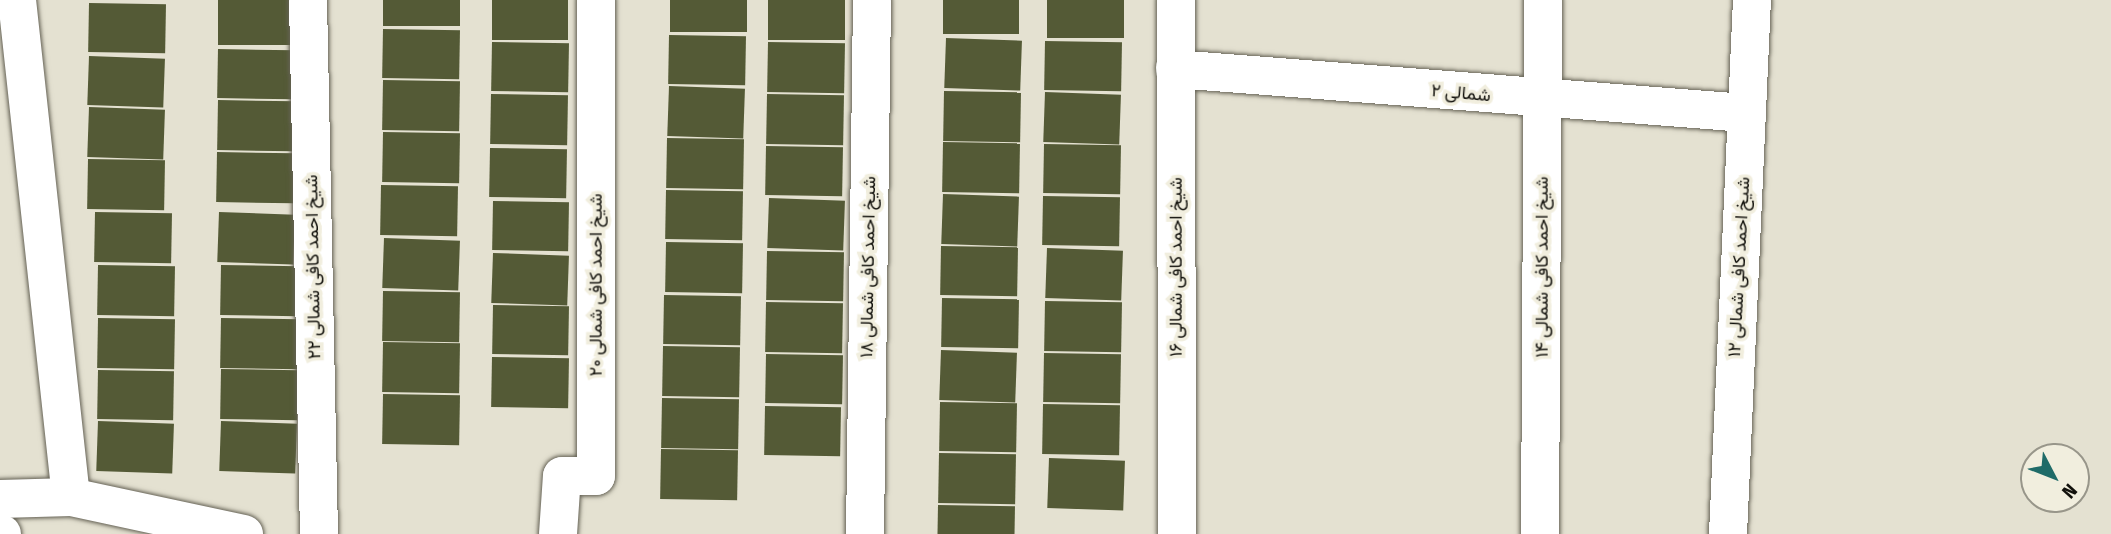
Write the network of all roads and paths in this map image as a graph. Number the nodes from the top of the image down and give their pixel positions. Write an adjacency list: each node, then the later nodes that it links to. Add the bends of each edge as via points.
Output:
1 (17, 0): 11 (street)
2 (308, 0): 14 (street, شیخ احمد کافی شمالی ۲۲)
3 (596, 0): 15 (street, شیخ احمد کافی شمالی ۲۰, via 596,476 562,476)
4 (872, 0): 16 (street, شیخ احمد کافی شمالی ۱۸)
5 (1176, 0): 8 (street, شیخ احمد کافی شمالی ۱۶)
6 (1543, 0): 9 (street, شیخ احمد کافی شمالی ۱۴)
7 (1752, 0): 10 (street, شیخ احمد کافی شمالی ۱۲)
8 (1175, 69): 9 (street, ۲ شمالی); 17 (street, شیخ احمد کافی شمالی ۱۶)
9 (1544, 99): 10 (street, ۲ شمالی); 18 (street, شیخ احمد کافی شمالی ۱۴)
10 (1746, 113): 19 (street, شیخ احمد کافی شمالی ۱۲)
11 (71, 497): 12 (street); 13 (street)
12 (0, 499)
13 (244, 534)
14 (319, 534)
15 (558, 534)
16 (865, 534)
17 (1177, 534)
18 (1540, 534)
19 (1728, 534)

